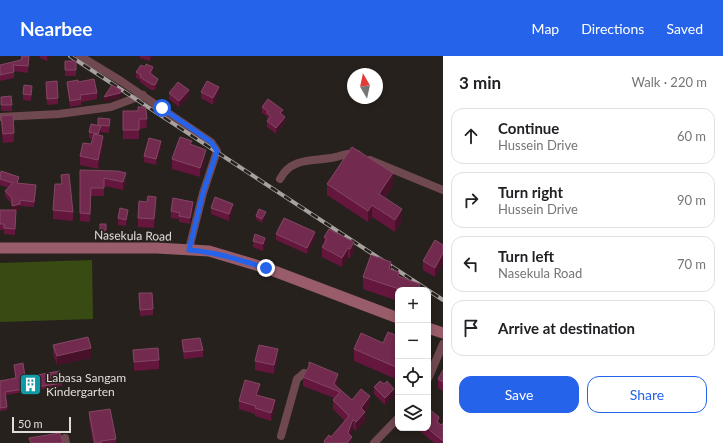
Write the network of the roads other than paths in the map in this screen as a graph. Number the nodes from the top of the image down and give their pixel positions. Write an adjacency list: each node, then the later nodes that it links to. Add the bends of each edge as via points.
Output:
1 (80, 56): 2 (street)
2 (143, 95): 3 (street, via 110,107 59,114); 7 (street, via 216,147)
3 (0, 117)
4 (280, 179): 5 (street, via 285,170 295,164 351,152)
5 (443, 190)
6 (0, 248): 7 (main road, Nasekula Road)
7 (189, 250): 8 (main road, Nasekula Road, via 229,256)
8 (395, 317)
9 (431, 329): 10 (main road)
10 (443, 334)
11 (443, 344): 12 (street)
12 (431, 372)
13 (304, 373): 15 (street, via 297,379)
14 (395, 421): 16 (street)
15 (281, 436)
16 (374, 443)

